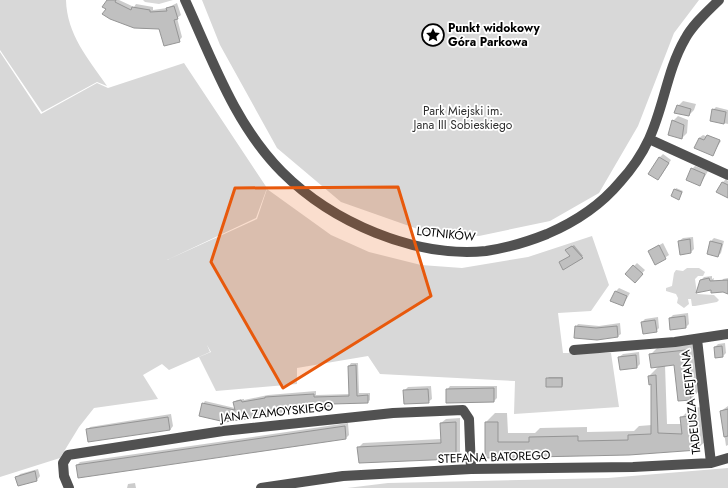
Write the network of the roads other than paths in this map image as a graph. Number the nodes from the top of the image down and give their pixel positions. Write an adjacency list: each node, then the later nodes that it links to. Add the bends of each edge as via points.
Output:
1 (185, 0): 3 (street, LOTNIKÓW, via 223,84 256,141 296,185 334,213 378,235 407,243 485,251 529,240 561,228 591,211 620,182)
2 (719, 0): 3 (street, LOTNIKÓW, via 685,38 673,64)
3 (649, 139): 4 (street)
4 (728, 174)
5 (728, 334): 6 (street)
6 (697, 339): 7 (street); 9 (street, TADEUSZA REJTANA)
7 (574, 350)
8 (728, 458): 9 (street, STEFANA BATOREGO)
9 (711, 463): 10 (street, STEFANA BATOREGO)
10 (471, 469): 11 (street, JANA ZAMOYSKIEGO, via 469,419 463,410 393,413 223,431 68,456 63,463 64,476); 12 (street, STEFANA BATOREGO, via 343,476)
11 (69, 488)
12 (262, 488)

